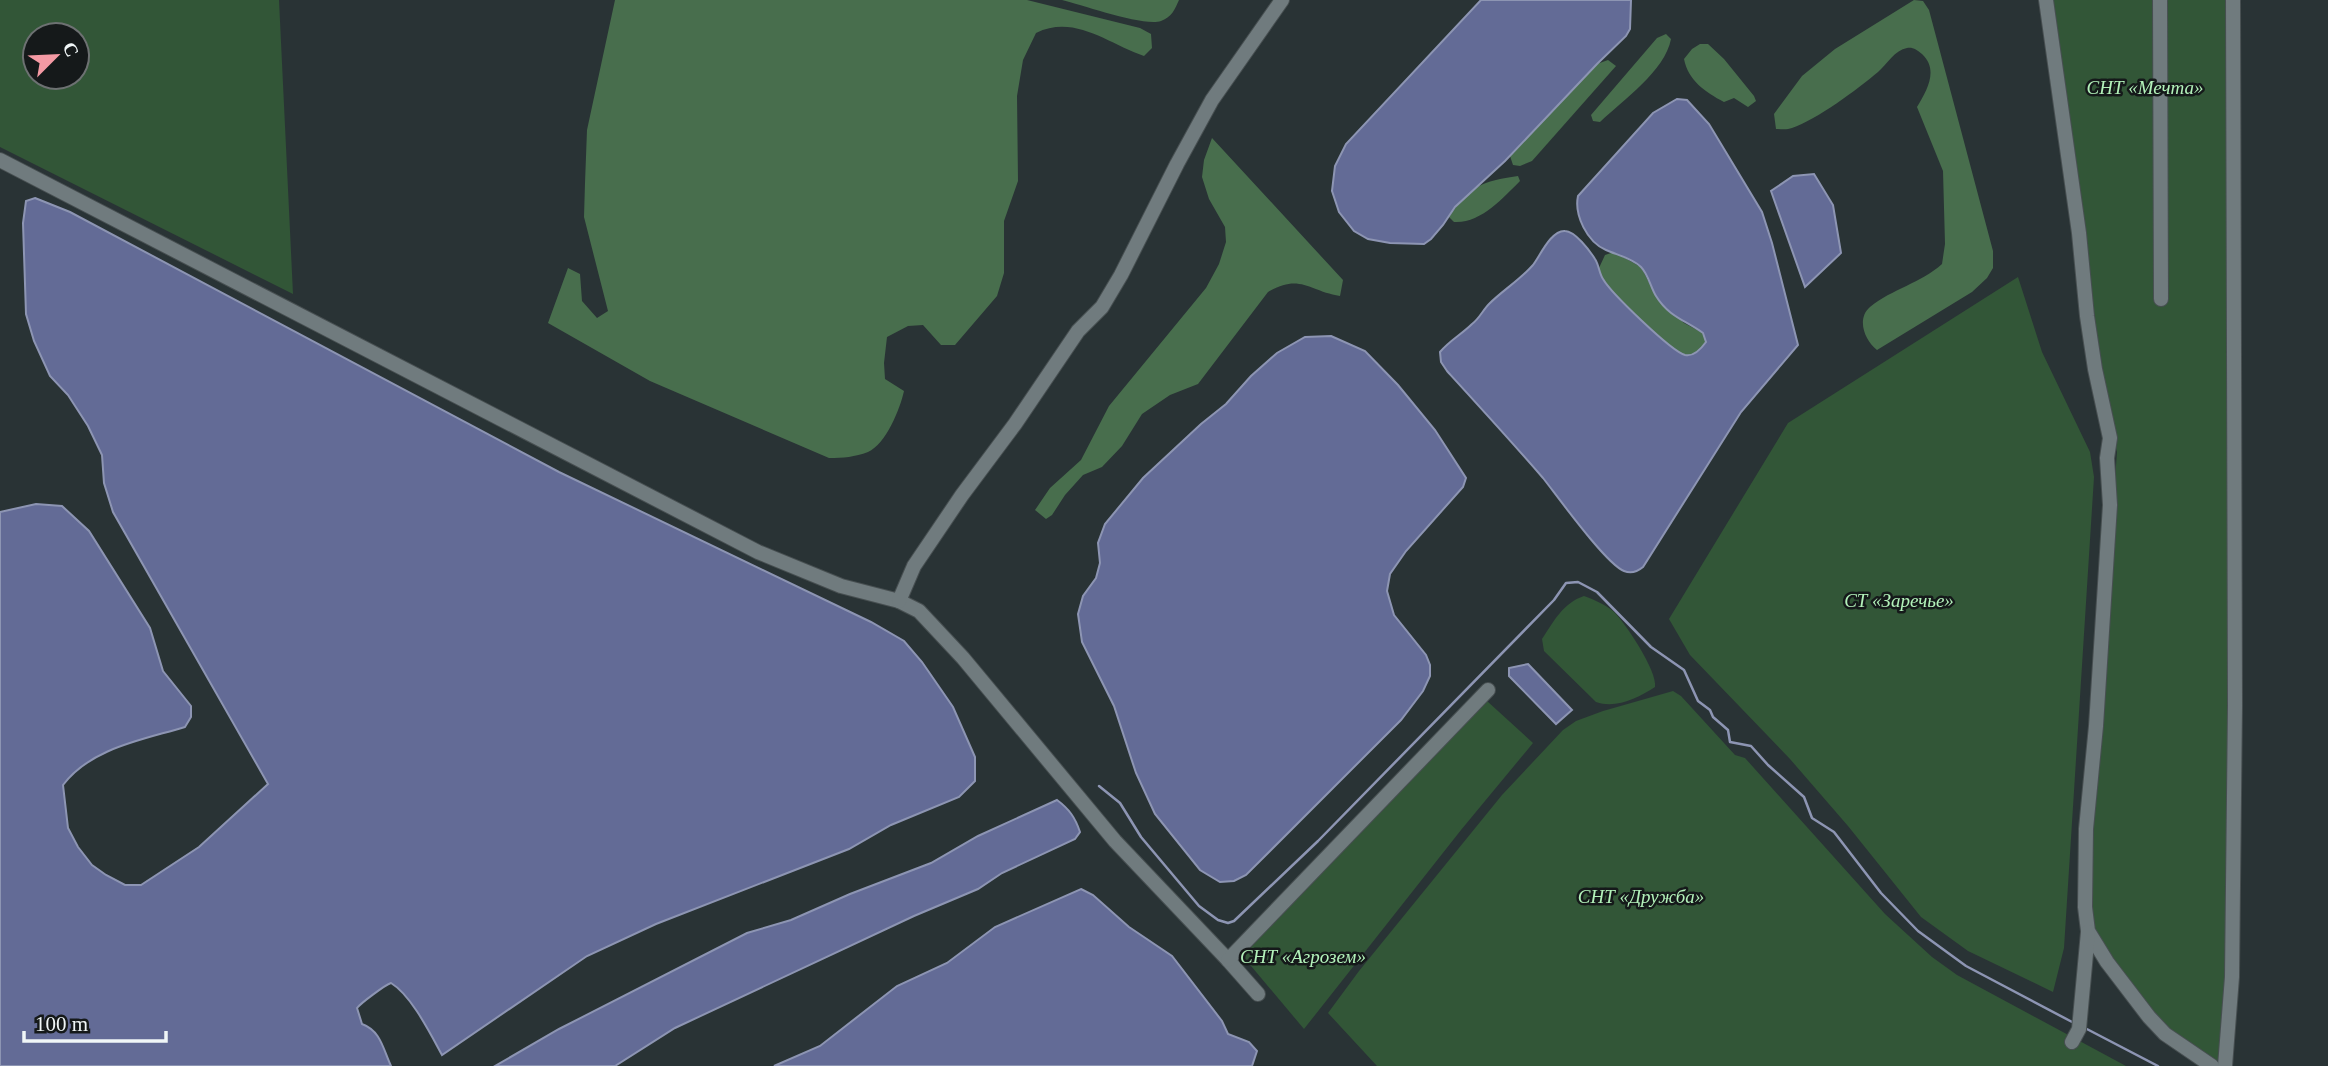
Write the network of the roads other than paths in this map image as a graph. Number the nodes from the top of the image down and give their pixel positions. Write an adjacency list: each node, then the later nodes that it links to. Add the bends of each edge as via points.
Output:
1 (1282, 0): 7 (street, via 1212,100 1102,307 1078,331 962,495 914,566)
2 (2046, 0): 9 (street, via 2087,316 2110,438 2110,505 2086,829)
3 (2160, 0): 6 (street)
4 (2232, 0): 14 (street, via 2234,769 2232,977)
5 (0, 160): 7 (street, via 758,552 841,586)
6 (2161, 299)
7 (899, 601): 10 (street, via 935,625 1115,841)
8 (1488, 690): 10 (street)
9 (2088, 931): 12 (street, via 2079,1029); 13 (street, via 2149,1017 2165,1034)
10 (1228, 960): 11 (street)
11 (1258, 994)
12 (2072, 1042)
13 (2212, 1066)
14 (2225, 1066)

